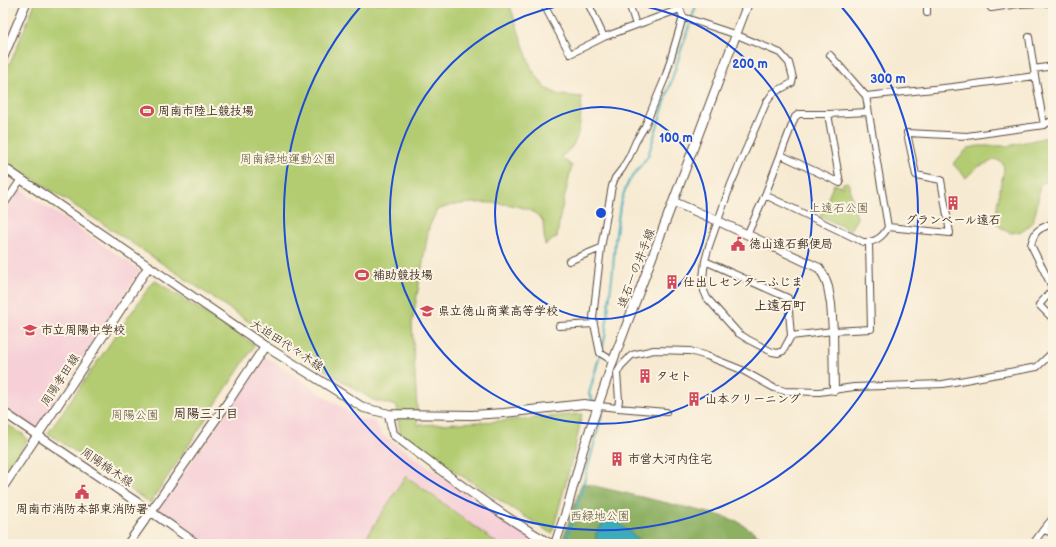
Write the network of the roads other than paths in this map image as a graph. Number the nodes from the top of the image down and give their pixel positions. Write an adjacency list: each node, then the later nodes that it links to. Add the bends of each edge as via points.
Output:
1 (26, 3): 18 (street)
2 (543, 3): 15 (street, via 570,54)
3 (588, 3): 15 (street)
4 (629, 3): 13 (street)
5 (748, 3): 14 (street, 遠石一の井手線)
6 (927, 3): 11 (street)
7 (988, 3): 9 (street, via 991,8)
8 (1047, 3): 9 (street)
9 (1018, 4)
10 (679, 6): 12 (street); 13 (street)
11 (927, 13)
12 (683, 17): 14 (street); 38 (street, via 665,78 645,126 612,186)
13 (636, 25): 15 (street)
14 (736, 35): 31 (street, 遠石一の井手線); 33 (street, via 780,52 789,63 793,78 792,83 773,93 766,103)
15 (604, 37)
16 (1029, 37): 20 (street)
17 (830, 54): 22 (street)
18 (3, 58)
19 (1053, 66): 20 (street)
20 (1034, 69): 21 (street)
21 (1035, 76): 22 (street); 26 (street)
22 (866, 96): 23 (street)
23 (868, 112): 24 (street); 35 (street)
24 (828, 114): 27 (street, via 795,116); 27 (street, via 840,183)
25 (1053, 120): 26 (street)
26 (1044, 125): 35 (street, via 968,136 907,134 916,175 941,180 950,233)
27 (780, 156): 30 (street)
28 (3, 167): 29 (street, 大迫田代々木線)
29 (22, 179): 32 (street); 41 (street, 大迫田代々木線)
30 (765, 195): 36 (street); 37 (street, via 862,242)
31 (674, 202): 33 (street); 50 (street, 遠石一の井手線)
32 (3, 206)
33 (718, 221): 36 (street); 40 (street)
34 (1053, 224): 42 (street, via 1038,230 1031,245)
35 (888, 227): 37 (street, via 883,234)
36 (747, 235): 46 (street, via 819,268 828,287)
37 (869, 243): 46 (street, via 871,329)
38 (601, 248): 39 (street); 44 (street)
39 (569, 261)
40 (705, 261): 47 (street, via 788,298); 47 (street, via 703,278 707,298 738,333 778,353 783,351)
41 (149, 266): 48 (street, 大迫田代々木線); 57 (street, 周陽孝田線)
42 (1053, 289): 43 (street, via 1039,305)
43 (1053, 319)
44 (594, 324): 45 (street); 50 (street, via 600,353)
45 (559, 326)
46 (833, 331): 47 (street); 51 (street)
47 (791, 336)
48 (265, 346): 56 (street, 大迫田代々木線, via 364,408); 59 (street)
49 (1053, 352): 51 (street, via 1037,367 943,384)
50 (613, 361): 52 (street, 遠石一の井手線)
51 (834, 390): 53 (street, via 785,391 708,356 690,351 654,350 632,355 621,366 617,373)
52 (599, 406): 53 (street); 56 (street, 大迫田代々木線, via 584,404 472,415); 66 (street, 遠石一の井手線)
53 (618, 408): 55 (street)
54 (3, 412): 57 (street, 周陽楠木線)
55 (666, 412)
56 (389, 414): 65 (street, via 393,434 478,498)
57 (38, 435): 58 (street, 周陽孝田線); 59 (street, 周陽楠木線)
58 (3, 487)
59 (150, 511): 63 (street); 64 (street, 周陽楠木線)
60 (1053, 518): 61 (street)
61 (1043, 530): 62 (street); 67 (street)
62 (1053, 533)
63 (128, 544)
64 (197, 544)
65 (551, 544)
66 (555, 544)
67 (1033, 544)

